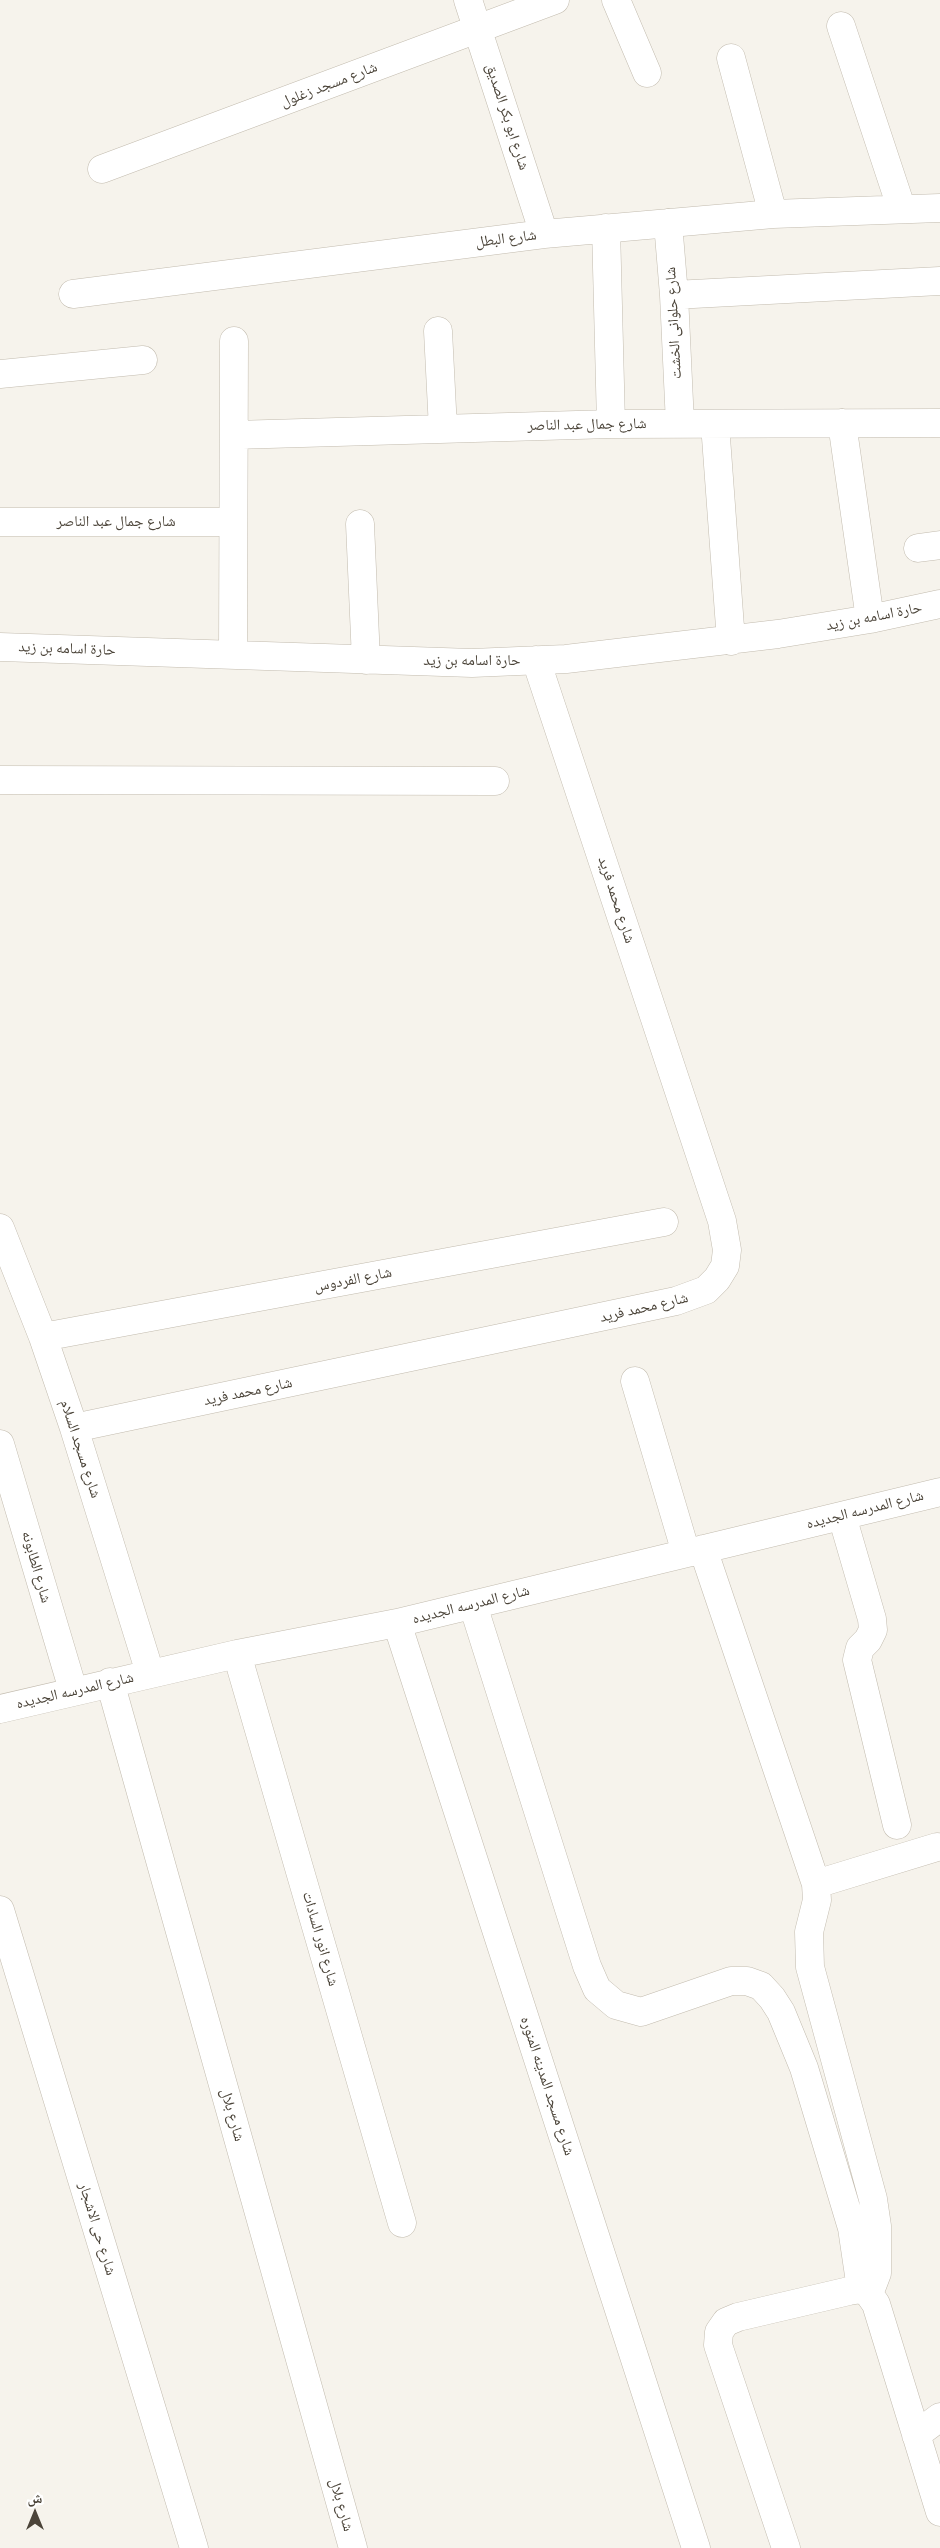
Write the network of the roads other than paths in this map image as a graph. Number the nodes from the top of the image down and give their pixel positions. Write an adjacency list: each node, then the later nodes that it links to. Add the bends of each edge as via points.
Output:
1 (468, 0): 5 (street, شارع ابو بكر الصديق)
2 (555, 0): 5 (street, شارع مسجد زغلول)
3 (616, 0): 7 (street)
4 (841, 26): 9 (street)
5 (479, 28): 8 (street, شارع مسجد زغلول); 14 (street, شارع ابو بكر الصديق)
6 (732, 58): 11 (street)
7 (647, 73)
8 (102, 169)
9 (901, 207): 10 (street, شارع البطل); 11 (street, شارع البطل)
10 (940, 208)
11 (773, 214): 12 (street, شارع البطل)
12 (668, 223): 13 (street, شارع البطل); 17 (street, شارع حلوانى الخشت)
13 (606, 228): 14 (street, شارع البطل); 24 (street)
14 (544, 234): 16 (street, شارع البطل)
15 (940, 280): 17 (street)
16 (73, 294)
17 (674, 295): 25 (street, شارع حلوانى الخشت)
18 (438, 331): 27 (street)
19 (234, 341): 28 (street)
20 (143, 360): 21 (street)
21 (0, 374)
22 (842, 423): 23 (street, شارع جمال عبد الناصر); 26 (street, شارع جمال عبد الناصر); 33 (street)
23 (940, 423)
24 (611, 424): 25 (street, شارع جمال عبد الناصر); 27 (street, شارع جمال عبد الناصر)
25 (680, 424): 26 (street, شارع جمال عبد الناصر)
26 (715, 424): 34 (street)
27 (443, 429): 28 (street, شارع جمال عبد الناصر)
28 (234, 435): 30 (street)
29 (0, 522): 30 (street, شارع جمال عبد الناصر)
30 (233, 522): 36 (street)
31 (360, 524): 37 (street)
32 (940, 604): 33 (street, حارة اسامه بن زيد)
33 (870, 619): 34 (street, حارة اسامه بن زيد)
34 (732, 641): 38 (street, حارة اسامه بن زيد)
35 (0, 647): 36 (street, حارة اسامه بن زيد)
36 (233, 654): 37 (street, حارة اسامه بن زيد)
37 (366, 660): 38 (street, حارة اسامه بن زيد, via 472,663)
38 (536, 660): 45 (street, شارع محمد فريد, via 722,1221 728,1250 725,1266 706,1290 676,1302)
39 (0, 780): 40 (street)
40 (495, 781)
41 (664, 1222): 43 (street, شارع الفردوس)
42 (0, 1228): 43 (street, شارع مسجد السلام)
43 (43, 1337): 45 (street, شارع مسجد السلام)
44 (635, 1381): 49 (street)
45 (74, 1428): 53 (street, شارع مسجد السلام)
46 (0, 1444): 55 (street, شارع الطابونه)
47 (940, 1492): 48 (street, شارع المدرسه الجديده)
48 (842, 1516): 49 (street, شارع المدرسه الجديده); 57 (street, via 872,1619 873,1630 860,1648 857,1660)
49 (694, 1551): 50 (street, شارع المدرسه الجديده); 59 (street)
50 (473, 1605): 51 (street, شارع المدرسه الجديده); 62 (street, via 597,1989 616,2005 641,2012 732,1981 747,1981 761,1986 772,1998 804,2068 852,2228)
51 (397, 1623): 52 (street, شارع المدرسه الجديده); 68 (street, شارع مسجد المدينه المنوره)
52 (237, 1654): 53 (street, شارع المدرسه الجديده); 61 (street, شارع انور السادات)
53 (150, 1673): 54 (street, شارع المدرسه الجديده)
54 (110, 1682): 55 (street, شارع المدرسه الجديده); 67 (street, شارع بلال)
55 (73, 1690): 56 (street, شارع المدرسه الجديده)
56 (0, 1709)
57 (897, 1825)
58 (937, 1847): 59 (street)
59 (816, 1884): 62 (street, via 818,1900 810,1932 810,1967 873,2199 877,2226 877,2273)
60 (0, 1910): 66 (street, شارع حى الاشجار)
61 (402, 2223)
62 (865, 2292): 64 (street, via 876,2304); 69 (street, via 738,2317 726,2322 719,2332 718,2345)
63 (940, 2417): 64 (street)
64 (916, 2435): 65 (street)
65 (940, 2512)
66 (194, 2548)
67 (353, 2548)
68 (696, 2548)
69 (786, 2548)

